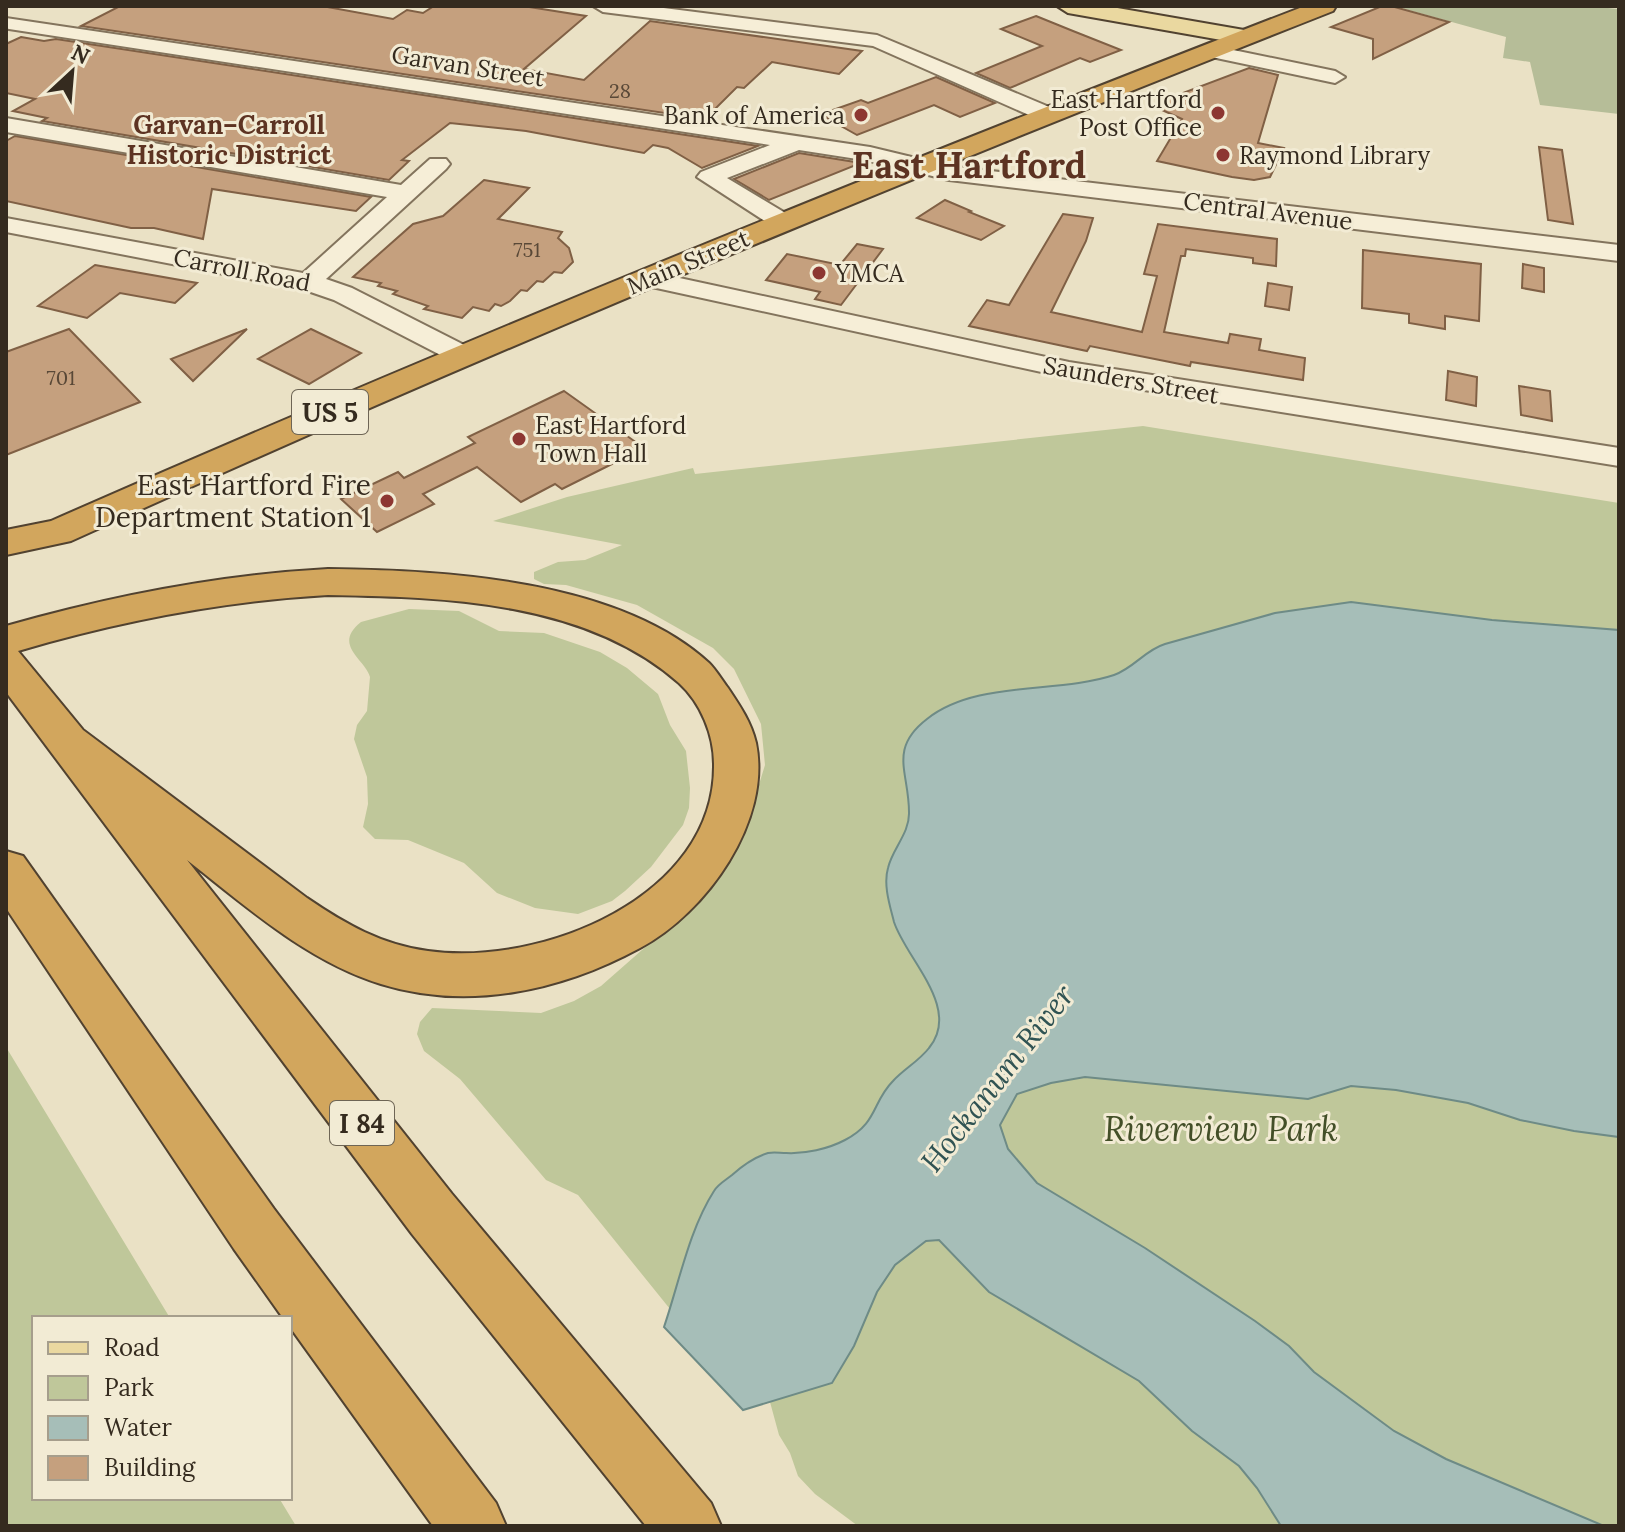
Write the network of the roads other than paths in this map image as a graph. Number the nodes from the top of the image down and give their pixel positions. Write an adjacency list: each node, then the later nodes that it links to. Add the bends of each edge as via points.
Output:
1 (603, 6): 9 (street, via 877,41)
2 (1068, 6): 6 (main road)
3 (1325, 6): 6 (highway, Main Street / US 5)
4 (65, 11): 5 (street)
5 (8, 23): 11 (street, Garvan Street)
6 (1244, 37): 7 (highway, Main Street / US 5)
7 (1209, 51): 8 (street); 9 (highway, Main Street / US 5)
8 (1335, 77)
9 (1046, 114): 13 (highway, Main Street / US 5)
10 (6, 125): 14 (street)
11 (795, 143): 13 (street, Garvan Street); 15 (street, via 709,177)
12 (438, 164): 14 (street)
13 (917, 166): 15 (highway, Main Street / US 5); 17 (street, Central Avenue)
14 (405, 193): 19 (street)
15 (783, 222): 18 (highway, Main Street / US 5)
16 (6, 225): 19 (street, Carroll Road)
17 (1619, 253)
18 (647, 279): 20 (highway, Main Street / US 5); 21 (street, Saunders Street, via 1083,373)
19 (308, 282): 20 (street, Carroll Road, via 343,294)
20 (464, 356): 22 (highway, Main Street / US 5)
21 (1619, 457)
22 (58, 532): 23 (highway, Main Street / US 5); 24 (highway, Main Street / US 5, via 39,552)
23 (6, 543)
24 (6, 570)
25 (7, 656): 26 (highway, I 84); 26 (highway, via 153,603 276,585 393,584 527,599 623,628 687,665 726,718 735,753 735,791 723,829 703,863 673,896 635,925 589,950 539,966 490,974 439,974 384,964 323,935)
26 (68, 742): 29 (highway, I 84, via 432,1214)
27 (6, 870): 28 (highway, via 301,1297)
28 (473, 1526)
29 (688, 1526)

